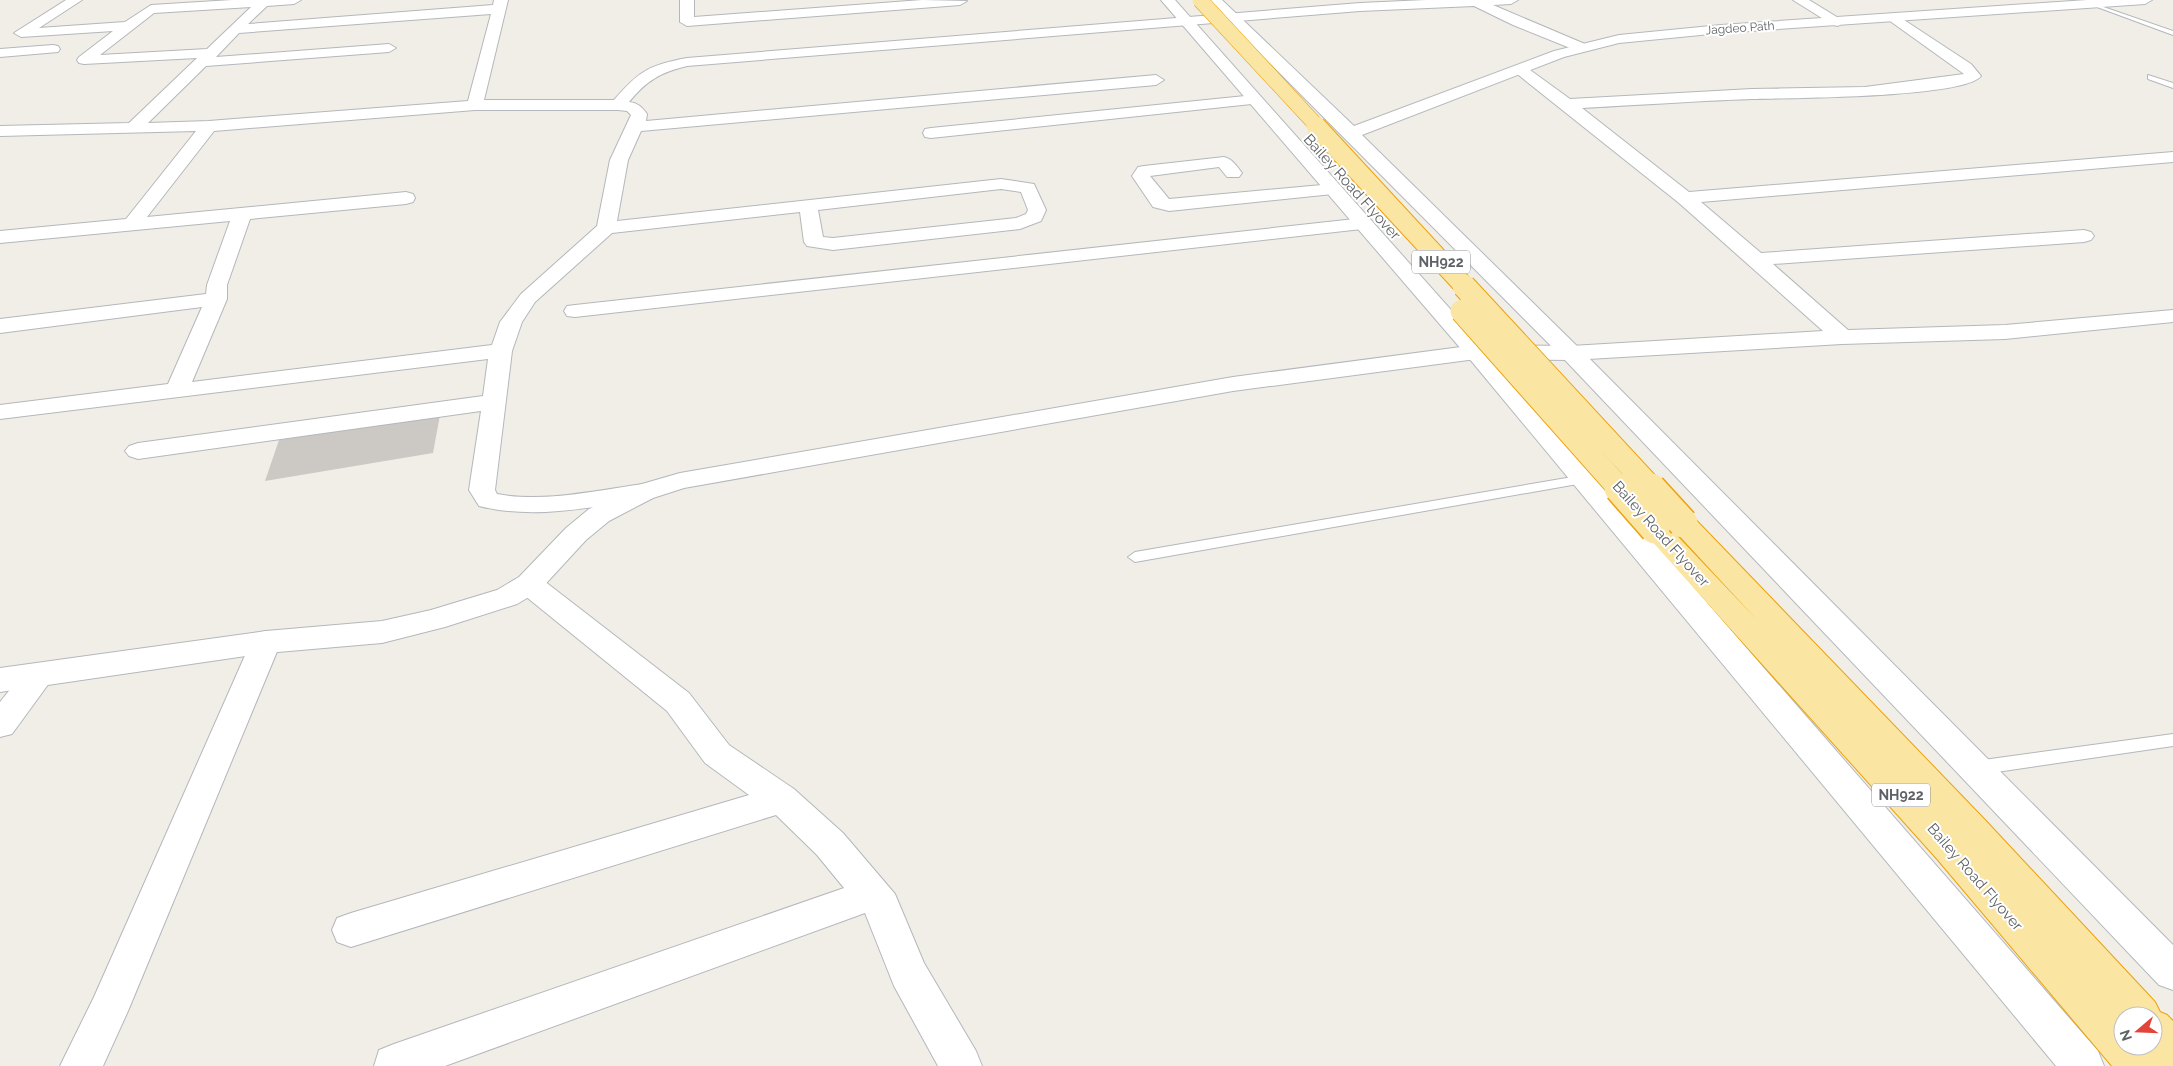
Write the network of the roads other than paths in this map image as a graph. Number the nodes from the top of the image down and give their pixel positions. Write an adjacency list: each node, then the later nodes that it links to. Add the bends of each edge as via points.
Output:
1 (75, 0): 20 (street)
2 (294, 0): 12 (street)
3 (687, 0): 9 (street, via 687,22)
4 (1168, 0): 16 (street)
5 (1214, 0): 17 (street)
6 (1511, 0): 10 (street)
7 (1800, 0): 19 (street)
8 (2145, 0): 11 (street, Jagdeo Path)
9 (960, 1): 26 (street)
10 (1477, 1): 17 (street); 29 (street)
11 (2110, 1): 13 (street, Jagdeo Path)
12 (263, 2): 15 (street); 23 (street)
13 (2091, 3): 18 (street, Jagdeo Path); 25 (lane)
14 (499, 4): 23 (street); 40 (street)
15 (157, 5): 22 (street)
16 (1191, 7): 17 (street); 26 (street); 37 (street); 76 (highway, Bailey Road Flyover / NH922, bridge); 76 (highway, Bailey Road Flyover / NH922, bridge)
17 (1232, 18): 42 (street)
18 (1895, 18): 19 (street, Jagdeo Path); 38 (street, via 1966,67 1973,76 1962,81 1883,91)
19 (1838, 22): 29 (street, Jagdeo Path, via 1658,34)
20 (35, 24): 21 (street); 24 (street)
21 (9, 26)
22 (129, 26): 24 (street); 28 (street)
23 (236, 29): 32 (street)
24 (21, 33): 27 (street)
25 (2173, 33)
26 (979, 38): 39 (street, via 678,63 648,72)
27 (0, 42)
28 (103, 46): 31 (street); 32 (street, via 84,60)
29 (1580, 47): 33 (street, Jagdeo Path)
30 (389, 48): 32 (street)
31 (0, 53)
32 (207, 57): 45 (street)
33 (1521, 70): 38 (street); 42 (street, Jagdeo Path)
34 (2151, 77): 36 (lane)
35 (1156, 80): 44 (street)
36 (2173, 86)
37 (1255, 100): 41 (street); 47 (street)
38 (1568, 104): 53 (street)
39 (618, 105): 40 (street); 44 (street, via 636,110 639,119)
40 (475, 106): 43 (street)
41 (1274, 121): 42 (street, Jagdeo Path); 51 (street)
42 (1342, 124): 49 (street)
43 (208, 126): 45 (street); 56 (street)
44 (635, 127): 58 (street, via 619,160)
45 (133, 128): 46 (street)
46 (0, 131)
47 (931, 133)
48 (2173, 157): 53 (street)
49 (1388, 170): 51 (street); 69 (street)
50 (1233, 173): 51 (street, via 1224,162 1217,162 1144,171 1141,176 1160,203 1169,204)
51 (1327, 182): 57 (street)
52 (406, 198): 55 (street)
53 (1684, 198): 61 (street)
54 (808, 206): 54 (street, via 1001,184 1028,188 1037,210 1034,217 1020,223 833,244 814,242); 58 (street)
55 (242, 213): 56 (street); 62 (street, via 217,285)
56 (133, 223): 60 (street)
57 (1364, 224): 63 (street); 68 (street)
58 (606, 228): 67 (street, via 528,298 511,322)
59 (2084, 236): 61 (street)
60 (0, 237)
61 (1758, 259): 66 (street)
62 (216, 298): 65 (street); 70 (street)
63 (575, 311)
64 (2173, 316): 66 (street, via 2005,332)
65 (0, 326)
66 (1842, 337): 69 (street)
67 (501, 351): 70 (street); 71 (street)
68 (1476, 352): 69 (street); 74 (street); 75 (street, via 1233,384 680,482)
69 (1571, 353): 84 (street)
70 (177, 390): 72 (street)
71 (494, 402): 73 (street); 75 (street, via 483,473 482,490 488,500 522,504)
72 (0, 412)
73 (138, 451)
74 (1584, 479): 77 (lane); 95 (street)
75 (644, 492): 78 (street, via 599,515 576,534)
76 (1669, 526): 89 (highway, Bailey Road Flyover / NH922, via 1972,830); 96 (highway, Bailey Road Flyover / NH922)
77 (1135, 557)
78 (529, 584): 79 (street, via 480,606 382,632); 85 (street, via 678,702 717,754)
79 (266, 642): 80 (street); 93 (street, via 108,1011)
80 (39, 675): 81 (street); 82 (street)
81 (0, 680)
82 (0, 725)
83 (2173, 740): 84 (lane)
84 (1975, 768): 88 (street)
85 (782, 799): 86 (street, via 830,844); 87 (street)
86 (873, 894): 92 (street); 94 (street, via 892,926 908,974)
87 (352, 930)
88 (2173, 972)
89 (2132, 1006)
90 (2163, 1040): 91 (highway)
91 (2173, 1051)
92 (394, 1064)
93 (81, 1066)
94 (961, 1066)
95 (2083, 1066)
96 (2139, 1066)

